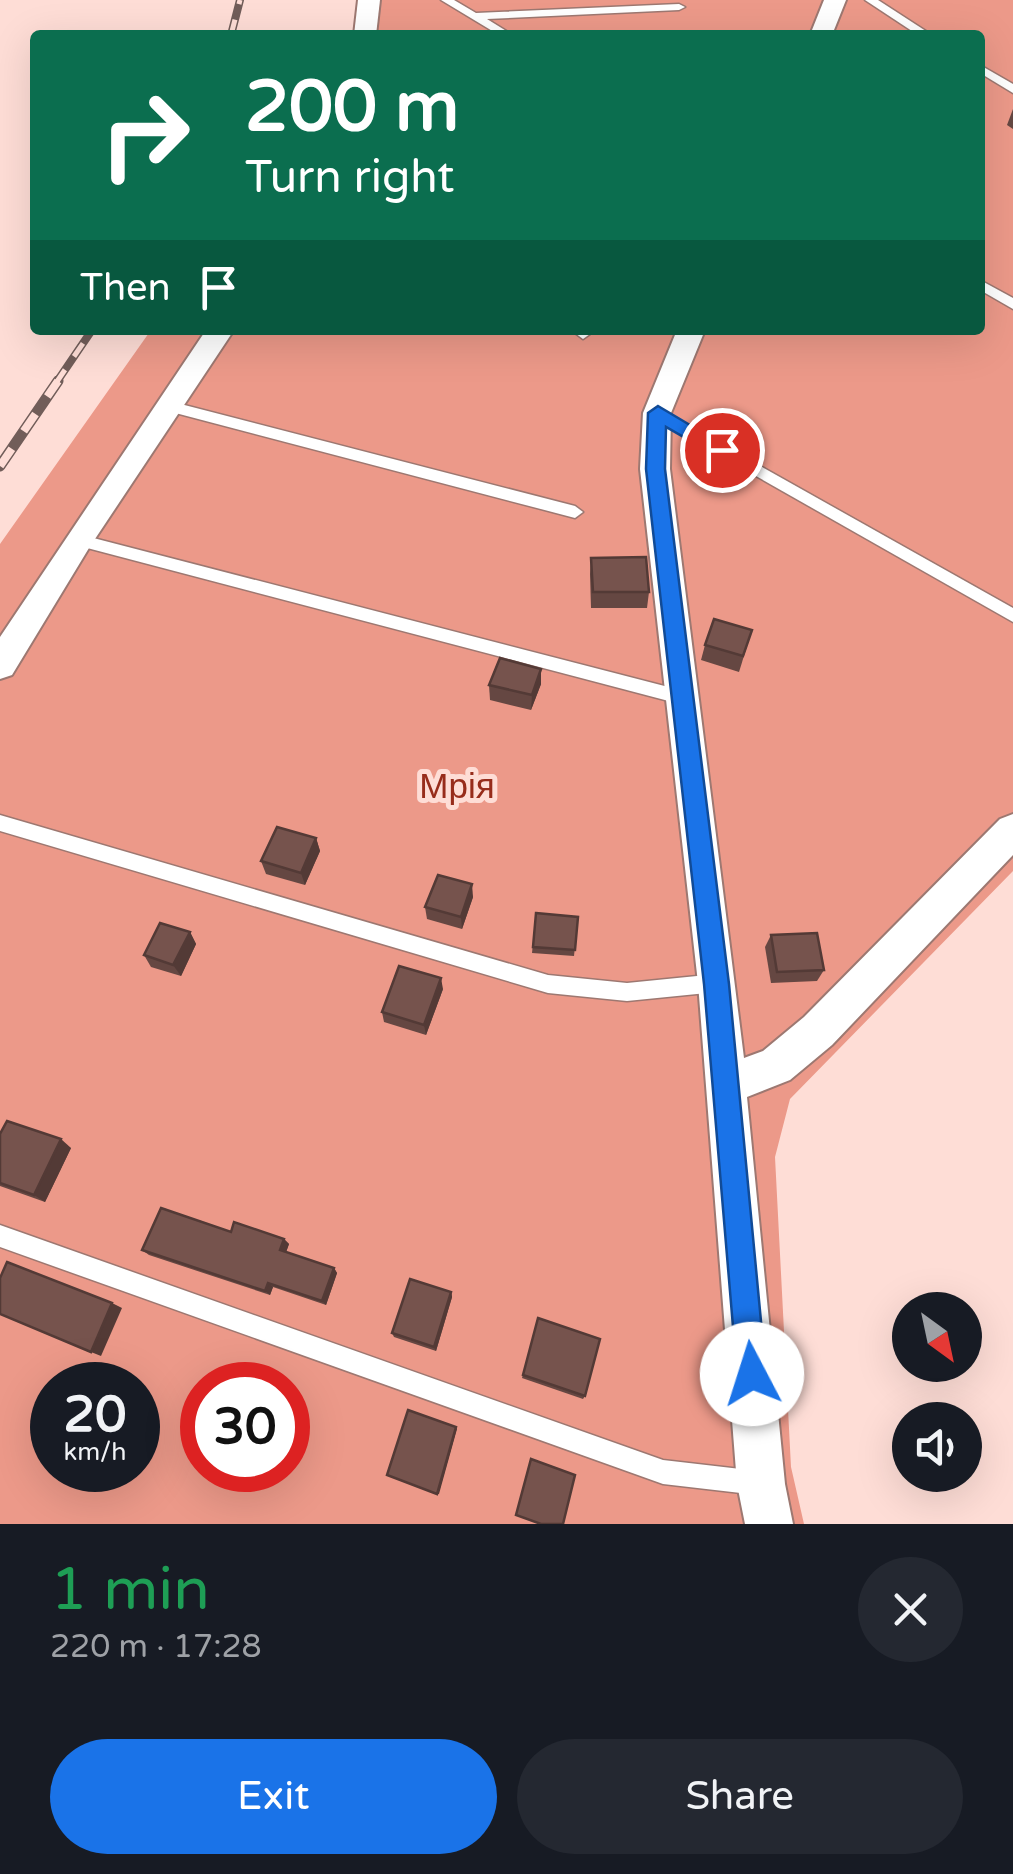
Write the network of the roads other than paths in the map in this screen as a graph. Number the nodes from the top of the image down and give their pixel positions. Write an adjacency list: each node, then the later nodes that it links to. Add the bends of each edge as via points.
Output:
1 (369, 0): 7 (street)
2 (446, 0): 6 (lane)
3 (834, 0): 9 (street)
4 (870, 0): 10 (lane)
5 (678, 7): 6 (lane)
6 (474, 16): 8 (lane)
7 (366, 30)
8 (498, 30)
9 (822, 30)
10 (918, 30)
11 (985, 71): 12 (lane)
12 (1013, 88)
13 (985, 287): 14 (lane)
14 (1013, 304)
15 (217, 335): 17 (street)
16 (689, 335): 18 (street)
17 (169, 406): 19 (lane); 20 (street)
18 (658, 413): 21 (lane); 23 (street, via 655,469)
19 (575, 512)
20 (78, 540): 22 (street); 23 (lane)
21 (1013, 616)
22 (0, 665)
23 (680, 697): 26 (street)
24 (0, 823): 26 (lane, via 548,984 627,992)
25 (1013, 830): 27 (street, via 818,1031 776,1066)
26 (717, 984): 27 (street)
27 (727, 1084): 29 (street)
28 (0, 1236): 29 (lane, via 663,1472)
29 (761, 1484): 30 (street)
30 (769, 1524)

